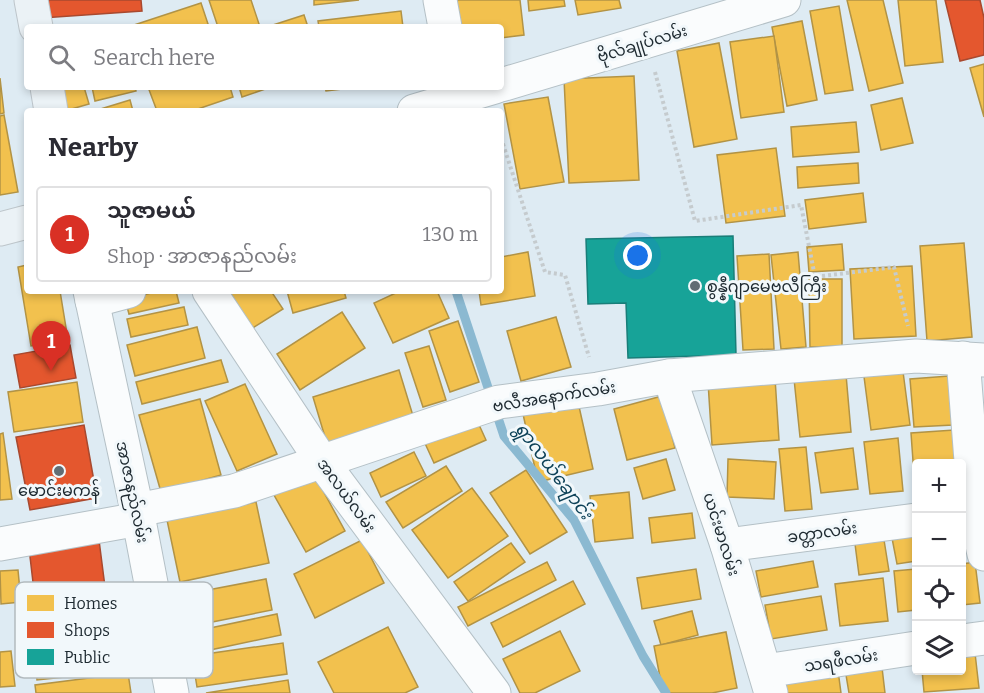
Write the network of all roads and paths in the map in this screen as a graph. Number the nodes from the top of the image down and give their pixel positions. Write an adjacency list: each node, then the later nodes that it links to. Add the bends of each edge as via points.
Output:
1 (31, 0): 4 (main road)
2 (440, 0): 5 (street)
3 (784, 0): 6 (street, ဗိုလ်ချုပ်လမ်း)
4 (35, 24)
5 (444, 24)
6 (647, 41): 7 (street, ဗိုလ်ချုပ်လမ်း); 19 (path, via 695,221 801,205 815,277 894,267)
7 (504, 84)
8 (48, 90): 11 (main road)
9 (476, 90): 10 (street)
10 (458, 93): 12 (street)
11 (50, 108)
12 (421, 108)
13 (504, 147): 22 (path, via 545,272 565,275)
14 (24, 223): 15 (main road)
15 (0, 229)
16 (106, 294): 18 (street)
17 (211, 294): 23 (street, အလယ်လမ်း)
18 (91, 296): 25 (street, အာဇာနည်လမ်း)
19 (916, 356): 20 (street, ဗလီအနောက်လမ်း); 21 (street, ဗလီအနောက်လမ်း)
20 (974, 359): 24 (street)
21 (669, 376): 22 (street, ဗလီအနောက်လမ်း); 28 (street, ယင်းမာလမ်း)
22 (598, 389): 23 (street, ဗလီအနောက်လမ်း, via 499,402)
23 (323, 464): 25 (street, ဗလီအနောက်လမ်း); 37 (street, အလယ်လမ်း)
24 (973, 512): 29 (street)
25 (138, 514): 27 (street, ဗလီအနောက်လမ်း); 30 (street, အာဇာနည်လမ်း)
26 (912, 521): 28 (street, ခတ္တာလမ်း)
27 (0, 544)
28 (726, 545): 35 (street, ယင်းမာလမ်း)
29 (984, 554)
30 (151, 582)
31 (984, 638): 32 (street)
32 (966, 640)
33 (912, 649): 35 (street, သရဖီလမ်း)
34 (169, 678): 36 (street, အာဇာနည်လမ်း)
35 (768, 682)
36 (172, 693)
37 (494, 693)

